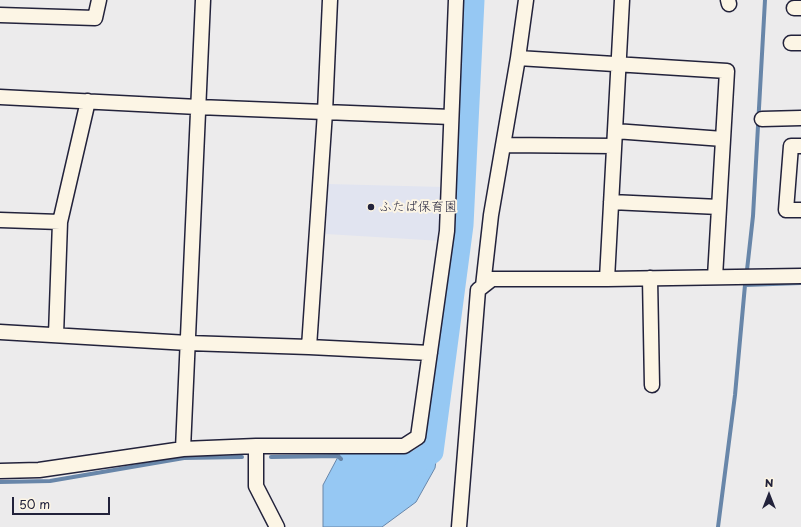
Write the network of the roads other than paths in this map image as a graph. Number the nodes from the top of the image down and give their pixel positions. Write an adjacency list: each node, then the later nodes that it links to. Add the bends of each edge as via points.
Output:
1 (99, 0): 7 (street, via 95,18)
2 (203, 0): 12 (street)
3 (330, 0): 13 (street)
4 (456, 0): 14 (street)
5 (526, 0): 8 (street)
6 (622, 0): 9 (street)
7 (0, 15)
8 (518, 58): 9 (street); 19 (street)
9 (618, 65): 17 (street); 18 (street, via 727,71)
10 (0, 97): 11 (street)
11 (88, 101): 12 (street); 26 (street)
12 (198, 107): 13 (street); 34 (street)
13 (325, 112): 14 (street); 35 (street)
14 (451, 117): 36 (street, via 447,231)
15 (801, 118): 16 (street)
16 (762, 119)
17 (615, 131): 18 (street); 20 (street)
18 (723, 139): 23 (street)
19 (503, 145): 20 (street); 31 (street, via 490,215)
20 (614, 146): 22 (street)
21 (801, 146): 24 (street, via 791,146 786,210)
22 (611, 202): 23 (street); 30 (street)
23 (720, 207): 28 (street)
24 (801, 210)
25 (0, 220): 26 (street)
26 (60, 222): 33 (street)
27 (801, 276): 28 (street)
28 (715, 277): 29 (street)
29 (650, 278): 30 (street); 37 (street)
30 (607, 280): 31 (street, via 492,280)
31 (483, 286): 42 (street, via 478,290)
32 (0, 332): 33 (street)
33 (56, 335): 34 (street)
34 (188, 343): 35 (street); 39 (street)
35 (309, 346): 36 (street)
36 (430, 353): 38 (street, via 418,437 404,446)
37 (652, 385)
38 (256, 446): 39 (street); 41 (street, via 256,486)
39 (183, 449): 40 (street, via 39,470)
40 (0, 472)
41 (277, 527)
42 (459, 527)

